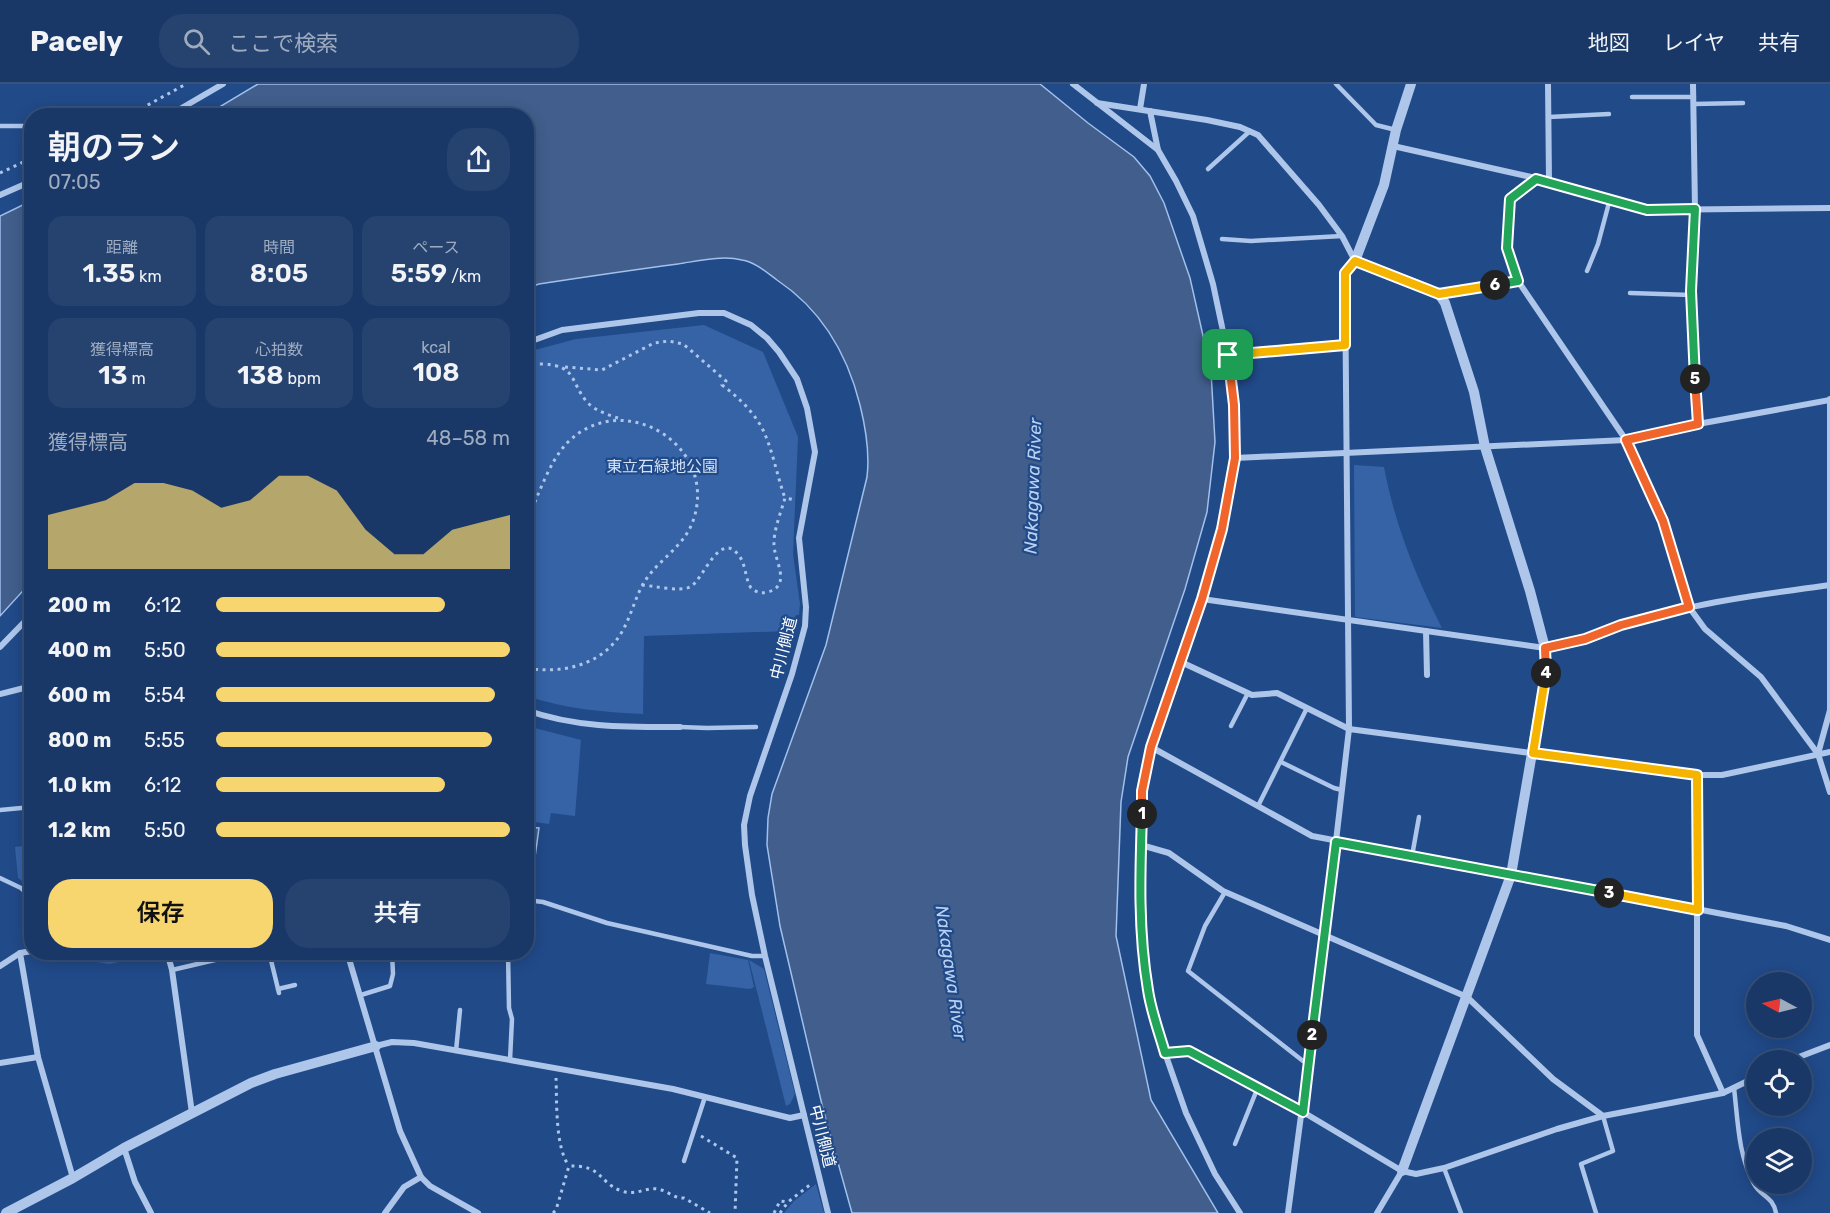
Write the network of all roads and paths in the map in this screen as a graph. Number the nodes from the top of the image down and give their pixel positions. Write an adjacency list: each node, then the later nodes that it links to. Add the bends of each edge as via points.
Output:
1 (186, 84): 13 (path)
2 (223, 84): 14 (street)
3 (1073, 84): 11 (street)
4 (1144, 84): 15 (street)
5 (1336, 84): 21 (lane, via 1376,125)
6 (1411, 84): 21 (street)
7 (1548, 84): 18 (street)
8 (1693, 84): 10 (street)
9 (1632, 97): 10 (lane)
10 (1694, 101): 12 (lane); 34 (street)
11 (1097, 103): 15 (street); 24 (street)
12 (1743, 103)
13 (142, 108)
14 (182, 108)
15 (1140, 109): 16 (street)
16 (1150, 111): 22 (street); 24 (street)
17 (1609, 114): 18 (lane)
18 (1549, 117): 29 (street)
19 (0, 126): 20 (lane)
20 (24, 126)
21 (1396, 130): 23 (street)
22 (1250, 131): 26 (lane); 35 (street, via 1258,135)
23 (1393, 146): 28 (street); 37 (street, via 1384,185)
24 (1158, 150): 45 (street, via 1193,216)
25 (24, 162): 27 (path)
26 (1208, 169)
27 (0, 173)
28 (1536, 179): 29 (street); 39 (street, via 1510,199 1507,248)
29 (1549, 181): 32 (street)
30 (24, 184): 31 (street)
31 (0, 195)
32 (1610, 199): 34 (street, via 1647,210); 38 (lane)
33 (1830, 208): 34 (street)
34 (1695, 209): 42 (street)
35 (1342, 236): 36 (lane); 37 (street)
36 (1222, 239)
37 (1355, 261): 41 (street); 44 (street, via 1345,273)
38 (1587, 271)
39 (1518, 281): 41 (street); 51 (street)
40 (1630, 293): 42 (lane)
41 (1439, 294): 52 (street, via 1449,313 1474,392)
42 (1691, 295): 50 (street)
43 (534, 340): 56 (street, 中川側道, via 562,330 699,313 724,313 743,321 766,338 797,378 816,452)
44 (1345, 345): 45 (street); 53 (street)
45 (1228, 355): 54 (street)
46 (534, 364): 47 (path)
47 (565, 367): 49 (path, via 588,403); 55 (path, via 603,370 654,343 683,344 726,381 722,385 758,422)
48 (1830, 400): 50 (street); 60 (street)
49 (622, 419): 57 (path, via 602,422 567,443); 59 (path, via 652,428 677,445 693,471 697,488 697,507 690,528)
50 (1698, 424): 51 (street)
51 (1626, 440): 52 (street); 62 (street, via 1663,521)
52 (1485, 447): 53 (street); 67 (street)
53 (1347, 454): 54 (street); 63 (street)
54 (1235, 458): 61 (street, via 1222,529)
55 (785, 498): 56 (path); 59 (path, via 774,543 781,577 776,589 764,593 751,588 742,559 729,549 714,555 690,587)
56 (806, 502): 105 (street, 中川側道, via 799,538 805,626 744,825 748,869)
57 (536, 503): 58 (path)
58 (534, 507)
59 (642, 585): 69 (path, via 627,624 606,650 584,664 559,671)
60 (1830, 585): 62 (street); 83 (street, via 1830,710)
61 (1202, 599): 63 (street); 68 (street)
62 (1689, 607): 67 (street); 83 (street, via 1705,629 1761,676)
63 (1349, 621): 65 (street); 79 (street)
64 (24, 622): 66 (street)
65 (1426, 631): 67 (street); 70 (street)
66 (0, 646)
67 (1545, 648): 82 (street, via 1547,666)
68 (1181, 662): 72 (street); 80 (street)
69 (534, 669)
70 (1427, 675)
71 (24, 688): 73 (street)
72 (1248, 693): 74 (street, via 1277,693); 76 (lane)
73 (0, 694)
74 (1307, 708): 79 (street); 84 (lane)
75 (534, 712): 77 (street, via 592,725)
76 (1231, 726)
77 (680, 727): 78 (lane)
78 (756, 727)
79 (1349, 729): 82 (street); 86 (street)
80 (1151, 747): 88 (street); 93 (street, via 1142,791)
81 (1830, 752): 83 (street)
82 (1533, 753): 85 (street); 95 (street)
83 (1818, 754): 85 (street, via 1722,775); 87 (street)
84 (1281, 762): 86 (lane); 88 (lane)
85 (1697, 775): 100 (street)
86 (1342, 790): 92 (street)
87 (1830, 792)
88 (1258, 806): 92 (street, via 1312,836)
89 (24, 808): 90 (lane)
90 (0, 810)
91 (1419, 817): 94 (lane)
92 (1336, 842): 94 (street); 101 (street)
93 (1141, 845): 98 (street, via 1169,853); 122 (street, via 1139,890 1145,971)
94 (1412, 856): 95 (street)
95 (1511, 874): 100 (street); 116 (street)
96 (0, 878): 97 (lane)
97 (24, 891)
98 (1225, 892): 101 (street); 125 (lane, via 1205,926 1188,971)
99 (534, 901): 105 (lane, via 607,923)
100 (1698, 910): 102 (street, via 1786,926); 131 (street, via 1697,1035)
101 (1325, 936): 116 (street); 125 (street)
102 (1830, 940)
103 (24, 952): 104 (street)
104 (20, 953): 112 (street); 123 (street)
105 (765, 956): 135 (street, 中川側道)
106 (169, 960): 113 (street)
107 (215, 960): 113 (lane)
108 (271, 960): 114 (lane, via 278,991)
109 (350, 960): 115 (street)
110 (392, 960): 115 (lane, via 390,986)
111 (508, 960): 124 (lane)
112 (0, 966)
113 (172, 970): 134 (street)
114 (295, 985)
115 (361, 996): 119 (street)
116 (1467, 997): 136 (street, via 1553,1079); 143 (street)
117 (460, 1010): 120 (lane)
118 (1830, 1045): 121 (street)
119 (376, 1046): 120 (street, via 404,1042); 134 (street, via 275,1074); 145 (street, via 400,1131)
120 (456, 1051): 124 (street)
121 (1812, 1052)
122 (1165, 1053): 129 (street, via 1189,1051); 158 (street, via 1186,1113 1215,1174)
123 (38, 1057): 126 (street); 146 (street)
124 (510, 1060): 127 (street)
125 (1308, 1062): 133 (street)
126 (0, 1063)
127 (555, 1068): 132 (street); 141 (path, via 560,1143)
128 (1746, 1082): 130 (street)
129 (1257, 1087): 133 (street); 138 (lane)
130 (1734, 1088): 131 (street); 163 (lane, via 1742,1156 1756,1186 1774,1203)
131 (1723, 1093): 136 (street)
132 (705, 1097): 135 (street, via 790,1118); 137 (lane)
133 (1303, 1112): 143 (street); 159 (street)
134 (192, 1113): 139 (street)
135 (804, 1115): 144 (street, 中川側道)
136 (1603, 1116): 142 (street); 162 (lane, via 1613,1150 1581,1164)
137 (694, 1131): 140 (lane); 154 (path, via 737,1158)
138 (1235, 1144)
139 (124, 1148): 146 (street); 149 (street, via 135,1182)
140 (684, 1161)
141 (569, 1167): 152 (path); 153 (path, via 596,1170 623,1192 662,1190)
142 (1444, 1168): 143 (street, via 1416,1174); 161 (lane)
143 (1402, 1171): 160 (street)
144 (818, 1173): 147 (path); 157 (street, 中川側道)
145 (421, 1177): 150 (street, via 404,1187); 151 (street)
146 (74, 1178): 148 (street)
147 (788, 1202): 155 (path, via 780,1201); 156 (path)
148 (6, 1213)
149 (152, 1213)
150 (385, 1213)
151 (478, 1213)
152 (553, 1213)
153 (710, 1213)
154 (735, 1213)
155 (774, 1213)
156 (780, 1213)
157 (828, 1213)
158 (1240, 1213)
159 (1288, 1213)
160 (1377, 1213)
161 (1461, 1213)
162 (1596, 1213)
163 (1776, 1213)

